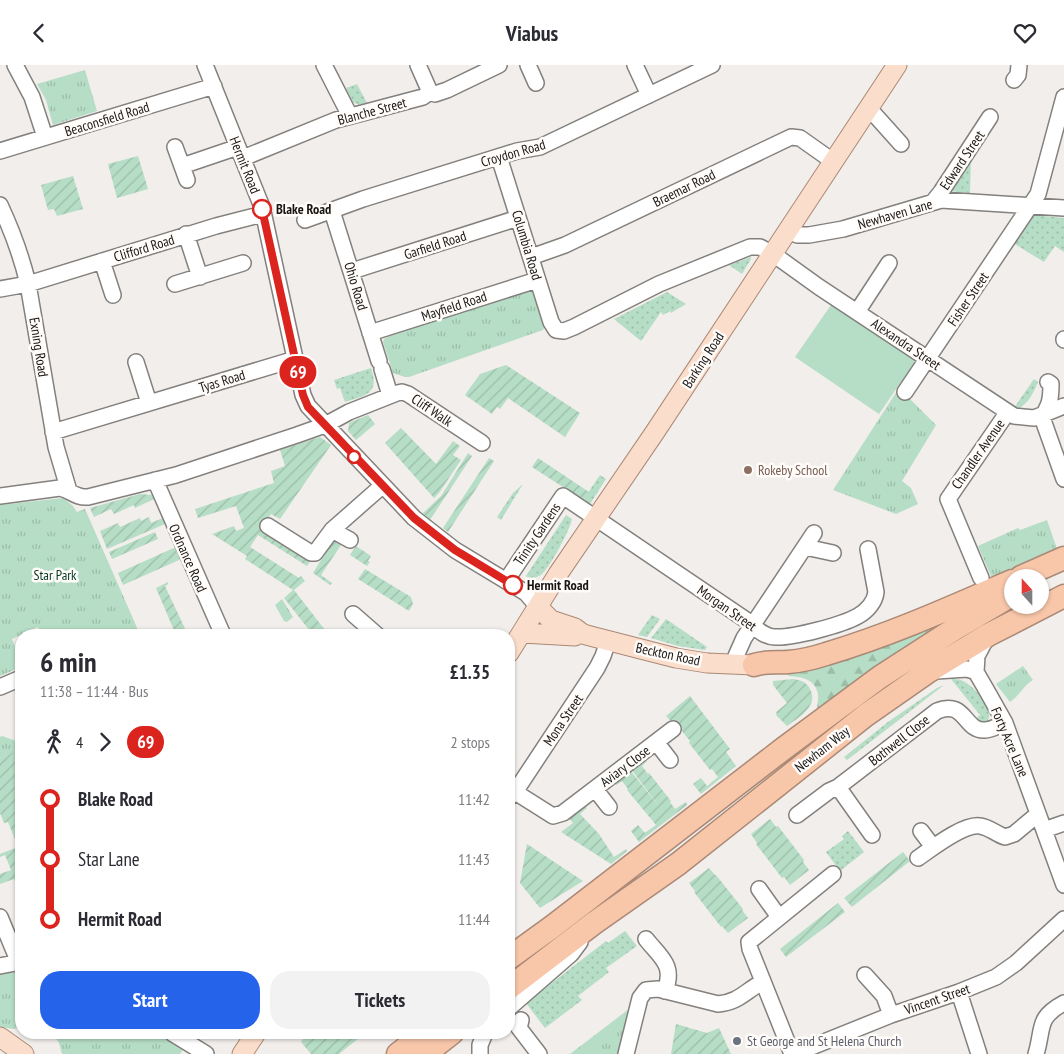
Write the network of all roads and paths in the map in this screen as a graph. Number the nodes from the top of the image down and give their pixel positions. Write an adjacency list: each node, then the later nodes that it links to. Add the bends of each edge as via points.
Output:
1 (15, 65): 20 (street, via 32,97)
2 (205, 65): 13 (street, Hermit Road)
3 (324, 65): 18 (street)
4 (418, 65): 14 (street)
5 (499, 65): 14 (street, Blanche Street, via 447,90 435,94)
6 (528, 65): 12 (street)
7 (635, 65): 15 (street)
8 (712, 65): 15 (street, Croydon Road)
9 (897, 65): 17 (main road, Barking Road)
10 (1019, 65): 11 (street)
11 (1014, 80)
12 (536, 83)
13 (214, 86): 20 (street, Beaconsfield Road); 24 (street, Hermit Road)
14 (430, 92): 18 (street, Blanche Street, via 423,97)
15 (649, 95): 25 (street, Croydon Road, via 540,147)
16 (1064, 97): 29 (street, Fisher Street, via 1038,194)
17 (867, 110): 21 (street); 26 (main road, Barking Road)
18 (350, 117): 24 (street, Blanche Street)
19 (990, 117): 27 (street, Edward Street, via 942,192)
20 (46, 137): 23 (street, Beaconsfield Road)
21 (901, 144)
22 (175, 147): 24 (street, via 185,173)
23 (0, 151)
24 (240, 152): 32 (street, Hermit Road)
25 (499, 157): 31 (street, Croydon Road); 33 (street, Columbia Road)
26 (834, 161): 35 (main road, Barking Road); 38 (street, Braemar Road, via 800,138 791,137 565,245)
27 (932, 202): 29 (street, Newhaven Lane); 35 (street, Newhaven Lane, via 843,229 809,235 797,235)
28 (0, 205): 45 (street, Exning Road, via 20,249)
29 (1030, 205): 30 (street, Newhaven Lane); 52 (street, Fisher Street)
30 (1064, 208)
31 (332, 211): 34 (street, Croydon Road); 42 (street, Ohio Road)
32 (264, 214): 36 (street, Clifford Road); 51 (street, Hermit Road)
33 (518, 218): 38 (street, Columbia Road); 42 (street, Garfield Road)
34 (305, 220)
35 (788, 230): 37 (main road, Barking Road)
36 (186, 234): 39 (street, Clifford Road); 43 (street, Clifford Road)
37 (773, 253): 44 (street, Columbia Road, via 760,247 750,247 659,284 574,327 559,331 552,326); 49 (street, Alexandra Street); 69 (main road, Barking Road)
38 (531, 257): 44 (street, Columbia Road)
39 (102, 261): 45 (street, Clifford Road); 48 (street, Clifford Road)
40 (244, 263): 43 (street)
41 (889, 263): 49 (street)
42 (352, 271): 50 (street, Ohio Road)
43 (200, 277): 46 (street)
44 (537, 280): 50 (street, Mayfield Road)
45 (28, 284): 47 (street, Clifford Road); 62 (street, Exning Road)
46 (175, 284)
47 (0, 289)
48 (113, 295)
49 (857, 312): 52 (street, Alexandra Street)
50 (370, 333): 56 (street, Ohio Road)
51 (295, 359): 57 (street, Tyas Road); 61 (street, Hermit Road, via 308,407)
52 (928, 359): 55 (street, Fisher Street); 59 (street, Alexandra Street)
53 (136, 361): 57 (street)
54 (1048, 381): 60 (street, via 1052,385 1049,404)
55 (905, 392)
56 (390, 395): 61 (street, Cliff Walk); 63 (street, Cliff Walk, via 408,394)
57 (149, 403): 62 (street, Tyas Road)
58 (1064, 406): 60 (street, Alexandra Street)
59 (1007, 413): 60 (street, Alexandra Street, via 1019,418); 80 (street, Chandler Avenue, via 948,499)
60 (1043, 414): 64 (street)
61 (325, 425): 65 (street, Cliff Walk); 66 (street, Hermit Road)
62 (53, 432): 67 (street, Exning Road)
63 (482, 443)
64 (1064, 477)
65 (155, 480): 67 (street, Cliff Walk, via 88,497 80,498); 89 (street, Ordnance Road)
66 (382, 485): 71 (street); 82 (street, Hermit Road, via 420,523 455,550)
67 (69, 491): 68 (street, Cliff Walk, via 56,489)
68 (0, 497)
69 (596, 519): 82 (street, Trinity Gardens, via 563,495); 86 (main road, Barking Road); 88 (street, Morgan Street)
70 (268, 526): 71 (street, via 311,553 320,549)
71 (332, 530): 73 (street)
72 (814, 533): 74 (street)
73 (350, 541)
74 (805, 547): 76 (street); 88 (street)
75 (868, 549): 88 (street, Morgan Street, via 876,599 859,616 790,636 773,637 763,634)
76 (833, 553)
77 (1064, 558): 78 (highway)
78 (1039, 569)
79 (1064, 570): 81 (highway)
80 (981, 578)
81 (1049, 578)
82 (506, 581): 86 (street, Hermit Road, via 526,593)
83 (1004, 584): 96 (highway, via 894,632 810,659)
84 (1064, 596): 93 (highway, Newham Way)
85 (1004, 600): 125 (highway, Newham Way, via 880,677)
86 (538, 607): 91 (main road, Barking Road); 92 (main road, Beckton Road, via 551,620)
87 (353, 614): 90 (street)
88 (753, 625): 96 (street, via 739,650)
89 (220, 629)
90 (370, 629)
91 (522, 633): 92 (main road, Beckton Road); 95 (main road, Barking Road)
92 (583, 634): 94 (main road, Beckton Road)
93 (988, 635): 97 (highway, Newham Way); 98 (street, via 977,656)
94 (608, 641): 96 (main road, Beckton Road, via 676,658); 107 (street, Mona Street, via 597,668)
95 (515, 644)
96 (745, 665)
97 (929, 671): 98 (street, via 957,668); 124 (highway, Newham Way, via 859,721 678,864)
98 (976, 672): 101 (street, Forty Acre Lane)
99 (15, 681): 100 (street)
100 (0, 687)
101 (1005, 723): 105 (street, Bothwell Close, via 980,730 960,712 944,708); 110 (street, Forty Acre Lane)
102 (674, 729): 103 (street, Aviary Close)
103 (656, 742): 104 (street, Aviary Close); 106 (street, Aviary Close)
104 (670, 760)
105 (838, 787): 111 (street, Bothwell Close); 115 (street)
106 (595, 789): 108 (street, Aviary Close, via 563,813 553,816); 109 (street, Aviary Close)
107 (515, 791)
108 (515, 797)
109 (608, 807)
110 (1038, 814): 113 (street, Forty Acre Lane); 116 (street, via 1010,836 998,835 986,827 974,825)
111 (797, 815)
112 (1064, 823): 113 (street)
113 (1044, 830): 119 (street, Forty Acre Lane)
114 (921, 831): 116 (street)
115 (872, 835)
116 (934, 847): 117 (street)
117 (918, 858)
118 (832, 874): 122 (street)
119 (1064, 885)
120 (759, 889): 122 (street)
121 (0, 917): 127 (street)
122 (779, 917): 134 (street, via 749,942)
123 (1064, 919): 137 (street, Vincent Street, via 996,977)
124 (594, 923): 132 (highway, Newham Way, via 560,939); 135 (highway, Newham Way); 138 (street, Newham Way, via 571,954)
125 (552, 927): 128 (highway, Newham Way); 129 (highway, Newham Way)
126 (646, 939): 136 (street, via 668,967 669,980)
127 (15, 951)
128 (515, 954)
129 (515, 961)
130 (15, 963): 131 (street)
131 (0, 966)
132 (515, 973)
133 (865, 975): 140 (street, via 884,997)
134 (763, 982): 136 (street, via 728,1003 711,1003); 160 (street)
135 (515, 984)
136 (665, 991): 159 (street, via 652,988 642,994)
137 (958, 992): 140 (street, Vincent Street); 161 (street)
138 (515, 1003)
139 (1064, 1003): 162 (street, via 1053,1009 1041,1026)
140 (891, 1015): 160 (street, Vincent Street)
141 (520, 1024): 150 (street)
142 (0, 1037): 151 (main road)
143 (182, 1039): 152 (street)
144 (252, 1039): 153 (main road)
145 (401, 1039): 154 (highway)
146 (417, 1039): 155 (highway)
147 (428, 1039): 156 (highway)
148 (444, 1039): 157 (highway)
149 (482, 1039): 158 (street)
150 (537, 1053)
151 (24, 1054)
152 (206, 1054)
153 (242, 1054)
154 (382, 1054)
155 (398, 1054)
156 (409, 1054)
157 (425, 1054)
158 (480, 1054)
159 (626, 1054)
160 (793, 1054)
161 (978, 1054)
162 (1036, 1054)

